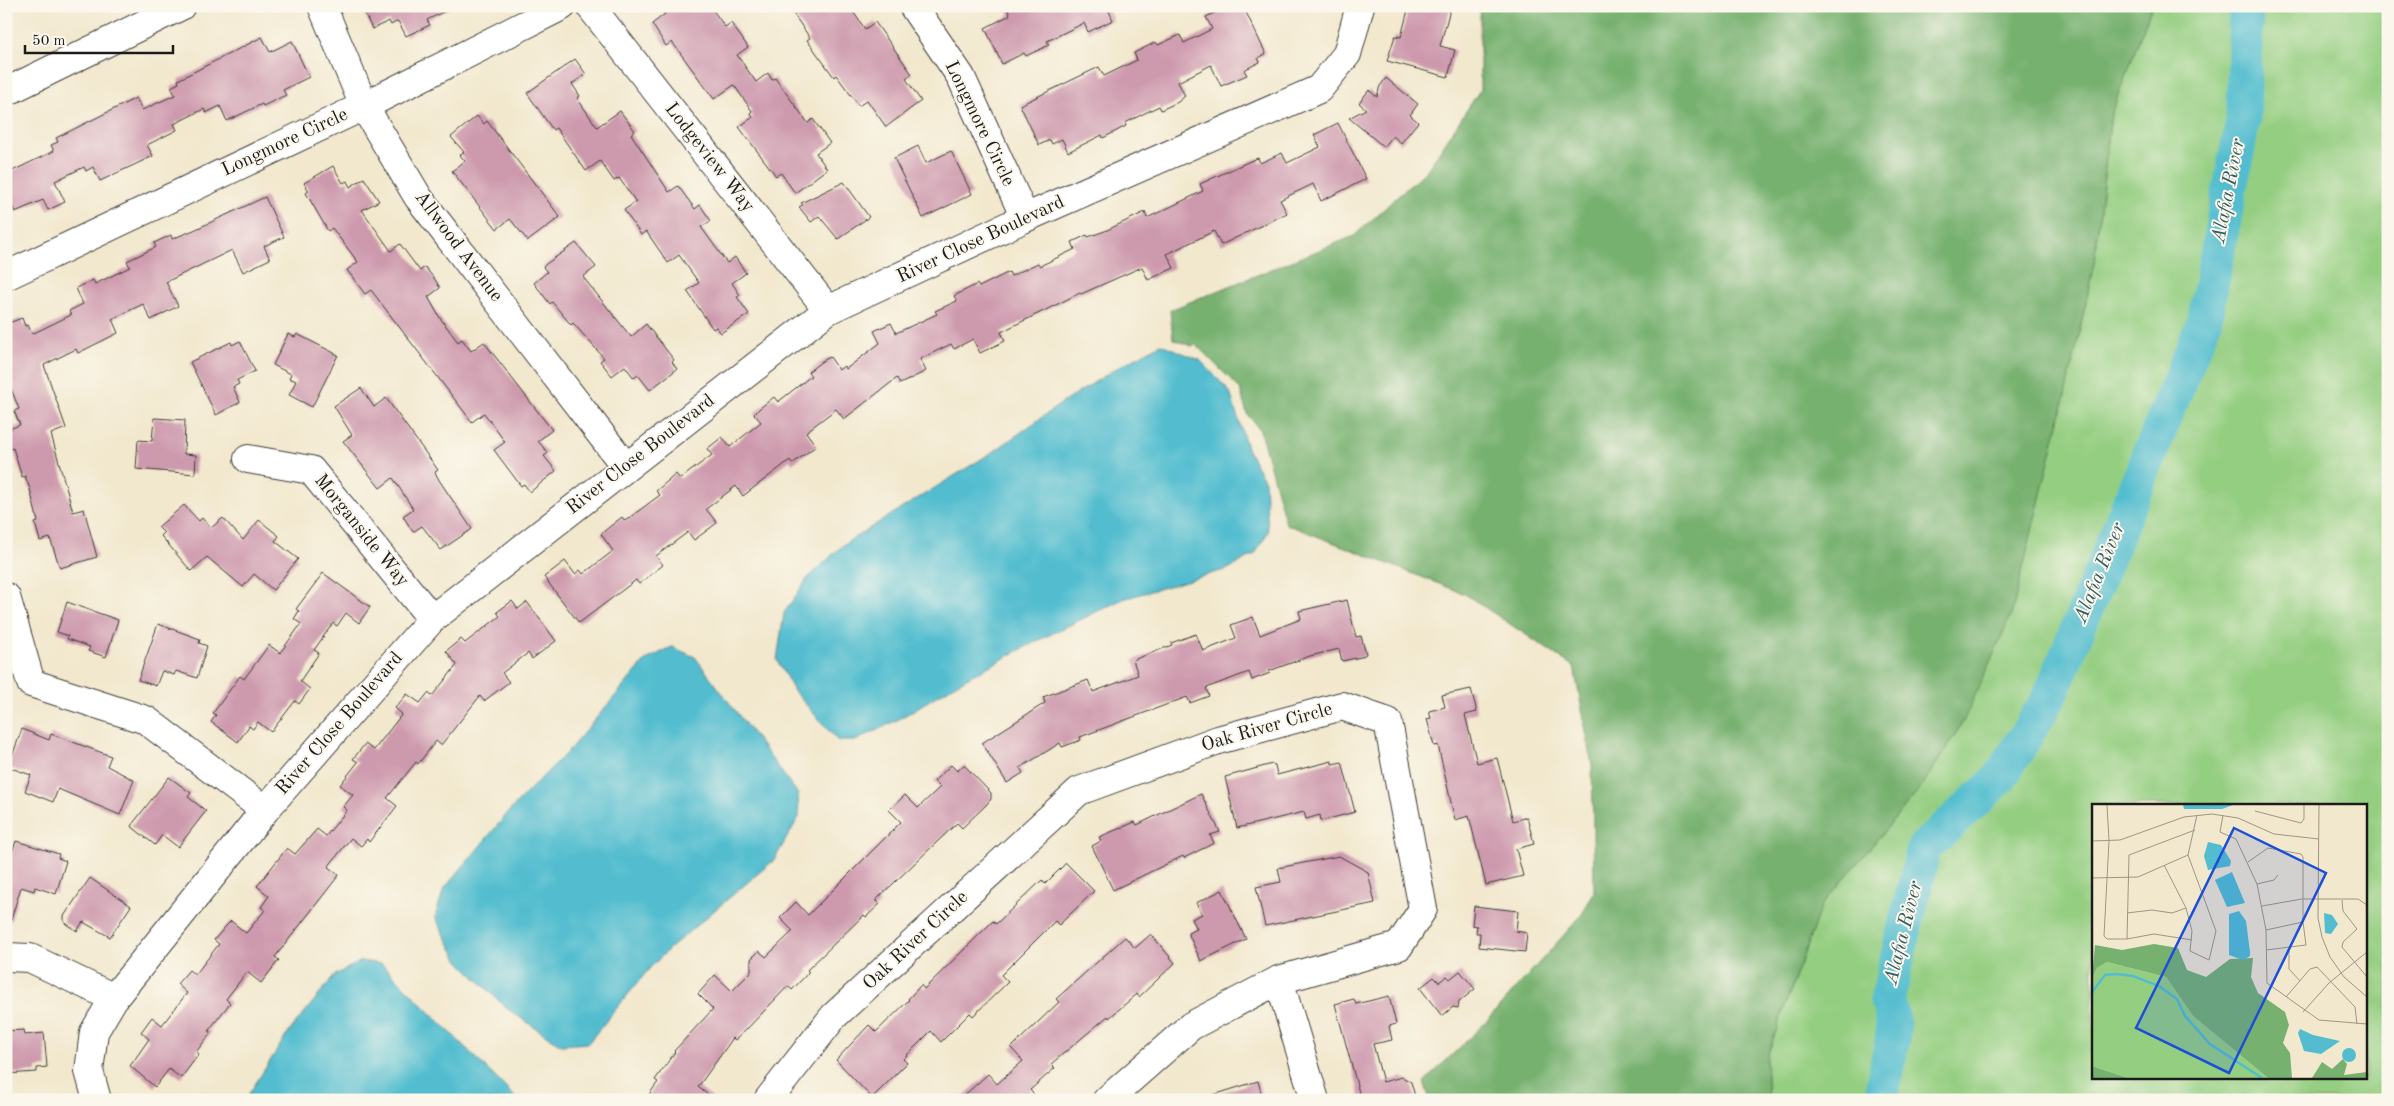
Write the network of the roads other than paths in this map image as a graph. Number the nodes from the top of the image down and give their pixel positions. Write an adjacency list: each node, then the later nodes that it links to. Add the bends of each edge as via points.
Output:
1 (181, 6): 7 (street)
2 (322, 6): 8 (street, Allwood Avenue)
3 (562, 6): 8 (street, Longmore Circle)
4 (590, 6): 11 (street, Lodgeview Way)
5 (913, 6): 9 (street, Longmore Circle, via 961,77)
6 (1360, 6): 9 (street, River Close Boulevard, via 1347,54 1319,88)
7 (6, 92)
8 (364, 106): 10 (street, Longmore Circle); 13 (street, Allwood Avenue, via 418,197)
9 (1025, 218): 11 (street, River Close Boulevard)
10 (6, 276)
11 (828, 310): 13 (street, River Close Boulevard)
12 (248, 459): 15 (street, Morganside Way, via 311,470)
13 (626, 467): 15 (street, River Close Boulevard)
14 (6, 597): 16 (street, via 31,683 146,720)
15 (432, 619): 16 (street, River Close Boulevard)
16 (266, 810): 19 (street, River Close Boulevard)
17 (6, 957): 19 (street, via 30,958)
18 (1279, 980): 21 (street, Oak River Circle, via 1399,946 1423,909 1388,722 1342,706 1218,740 1079,791 834,1016); 22 (street, Oak River Circle, via 1191,1026); 23 (street)
19 (114, 998): 20 (street, River Close Boulevard, via 94,1032 89,1071)
20 (97, 1100)
21 (768, 1100)
22 (1106, 1100)
23 (1314, 1100)

